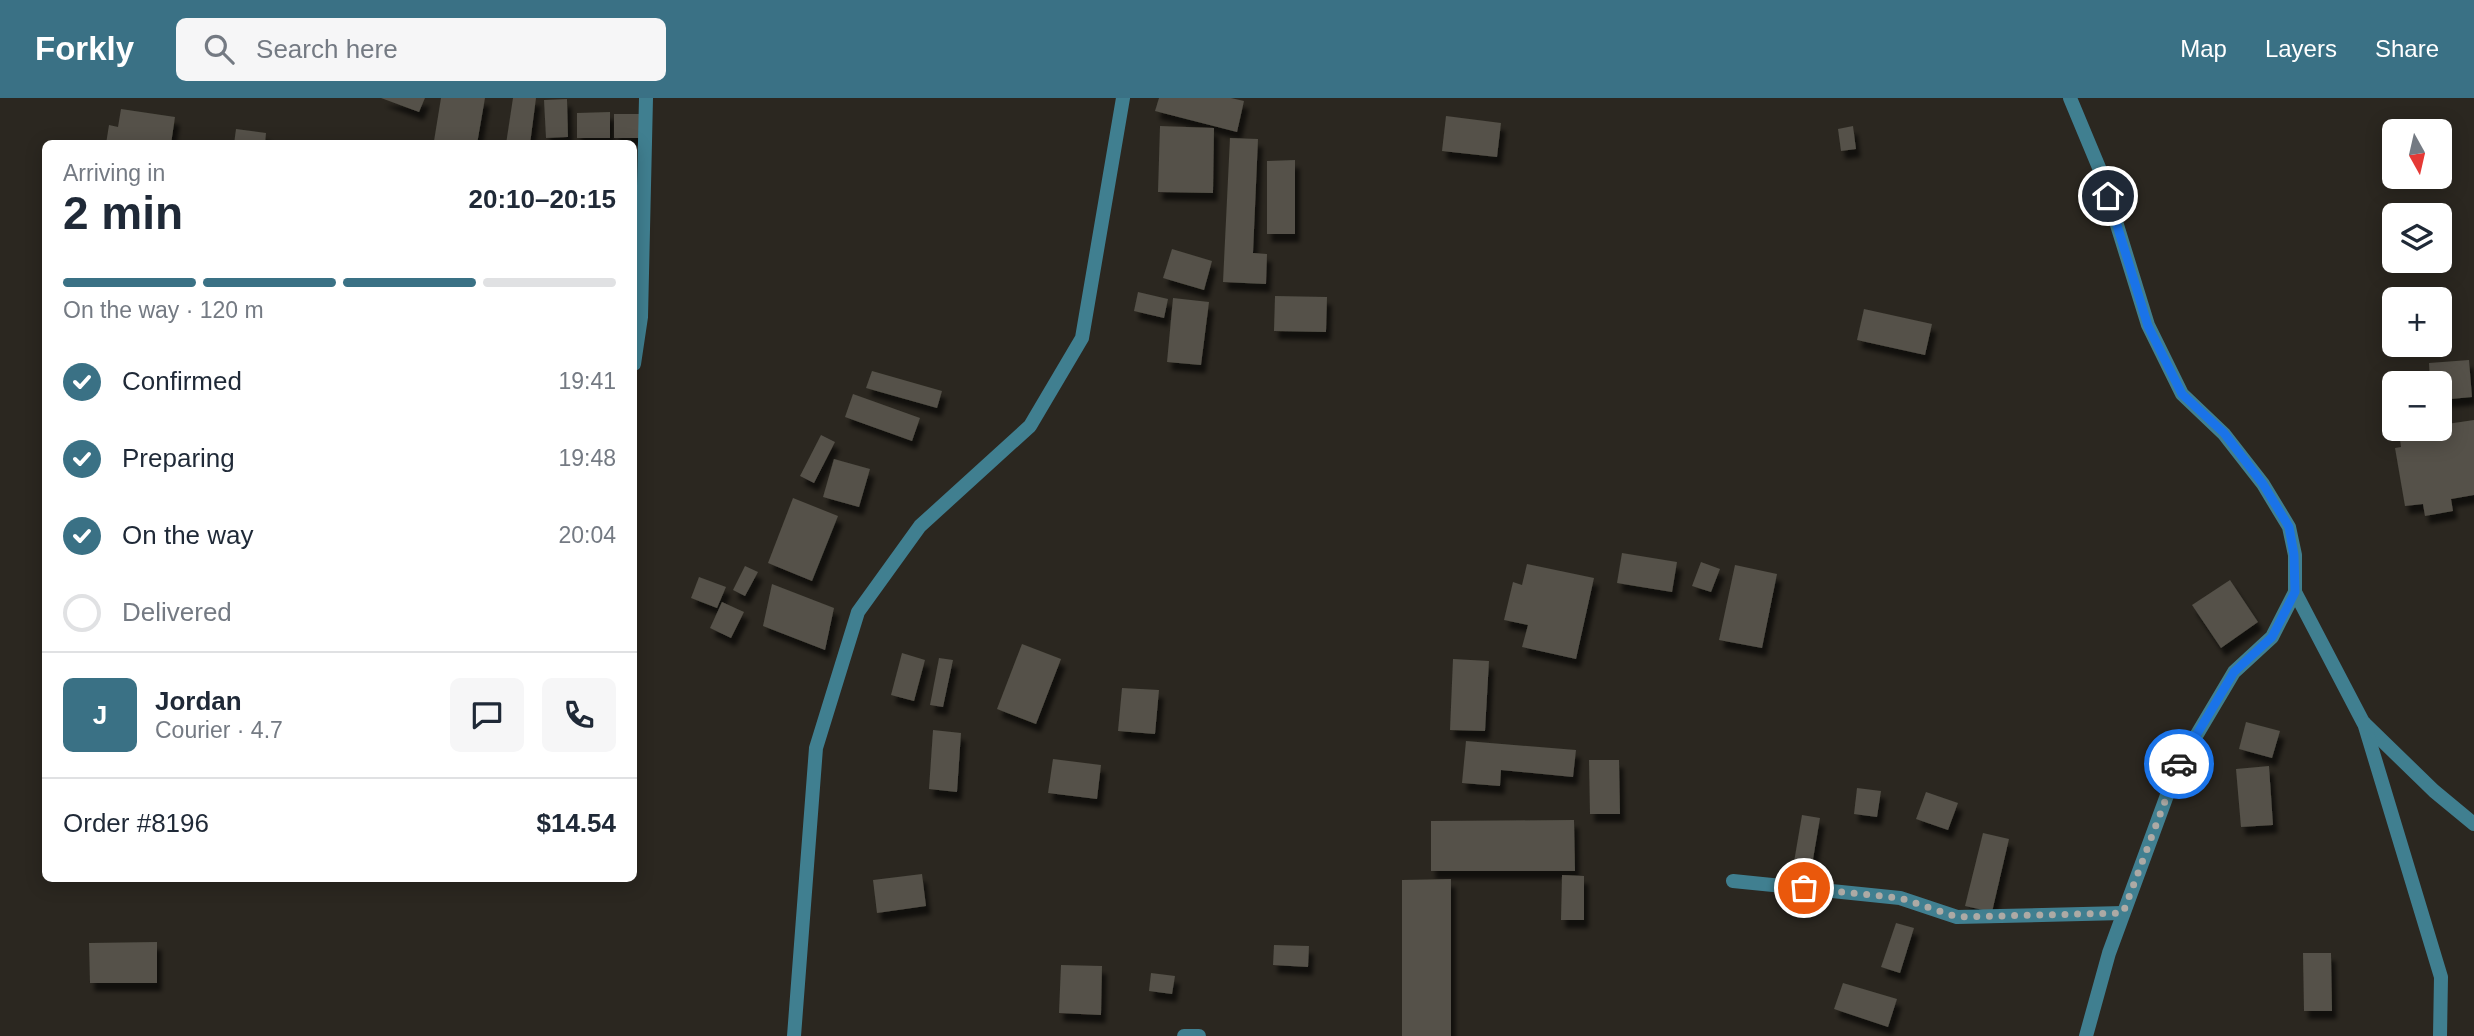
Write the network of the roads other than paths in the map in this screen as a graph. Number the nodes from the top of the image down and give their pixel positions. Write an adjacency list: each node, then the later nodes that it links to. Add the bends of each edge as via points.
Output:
1 (646, 98): 4 (street)
2 (1123, 98): 10 (street, via 1082,338 1030,426 920,526 858,612 816,748)
3 (2070, 98): 5 (street, via 2100,170 2148,326 2182,394 2224,433 2289,527)
4 (637, 344)
5 (2295, 592): 6 (street); 9 (street, via 2272,637 2234,672 2177,768)
6 (2363, 722): 7 (street); 14 (street, via 2441,977)
7 (2474, 824)
8 (1733, 881): 9 (street, via 1900,898 1957,917)
9 (2123, 913): 13 (street)
10 (794, 1036)
11 (1184, 1036): 12 (street)
12 (1199, 1036)
13 (2086, 1036)
14 (2440, 1036)

